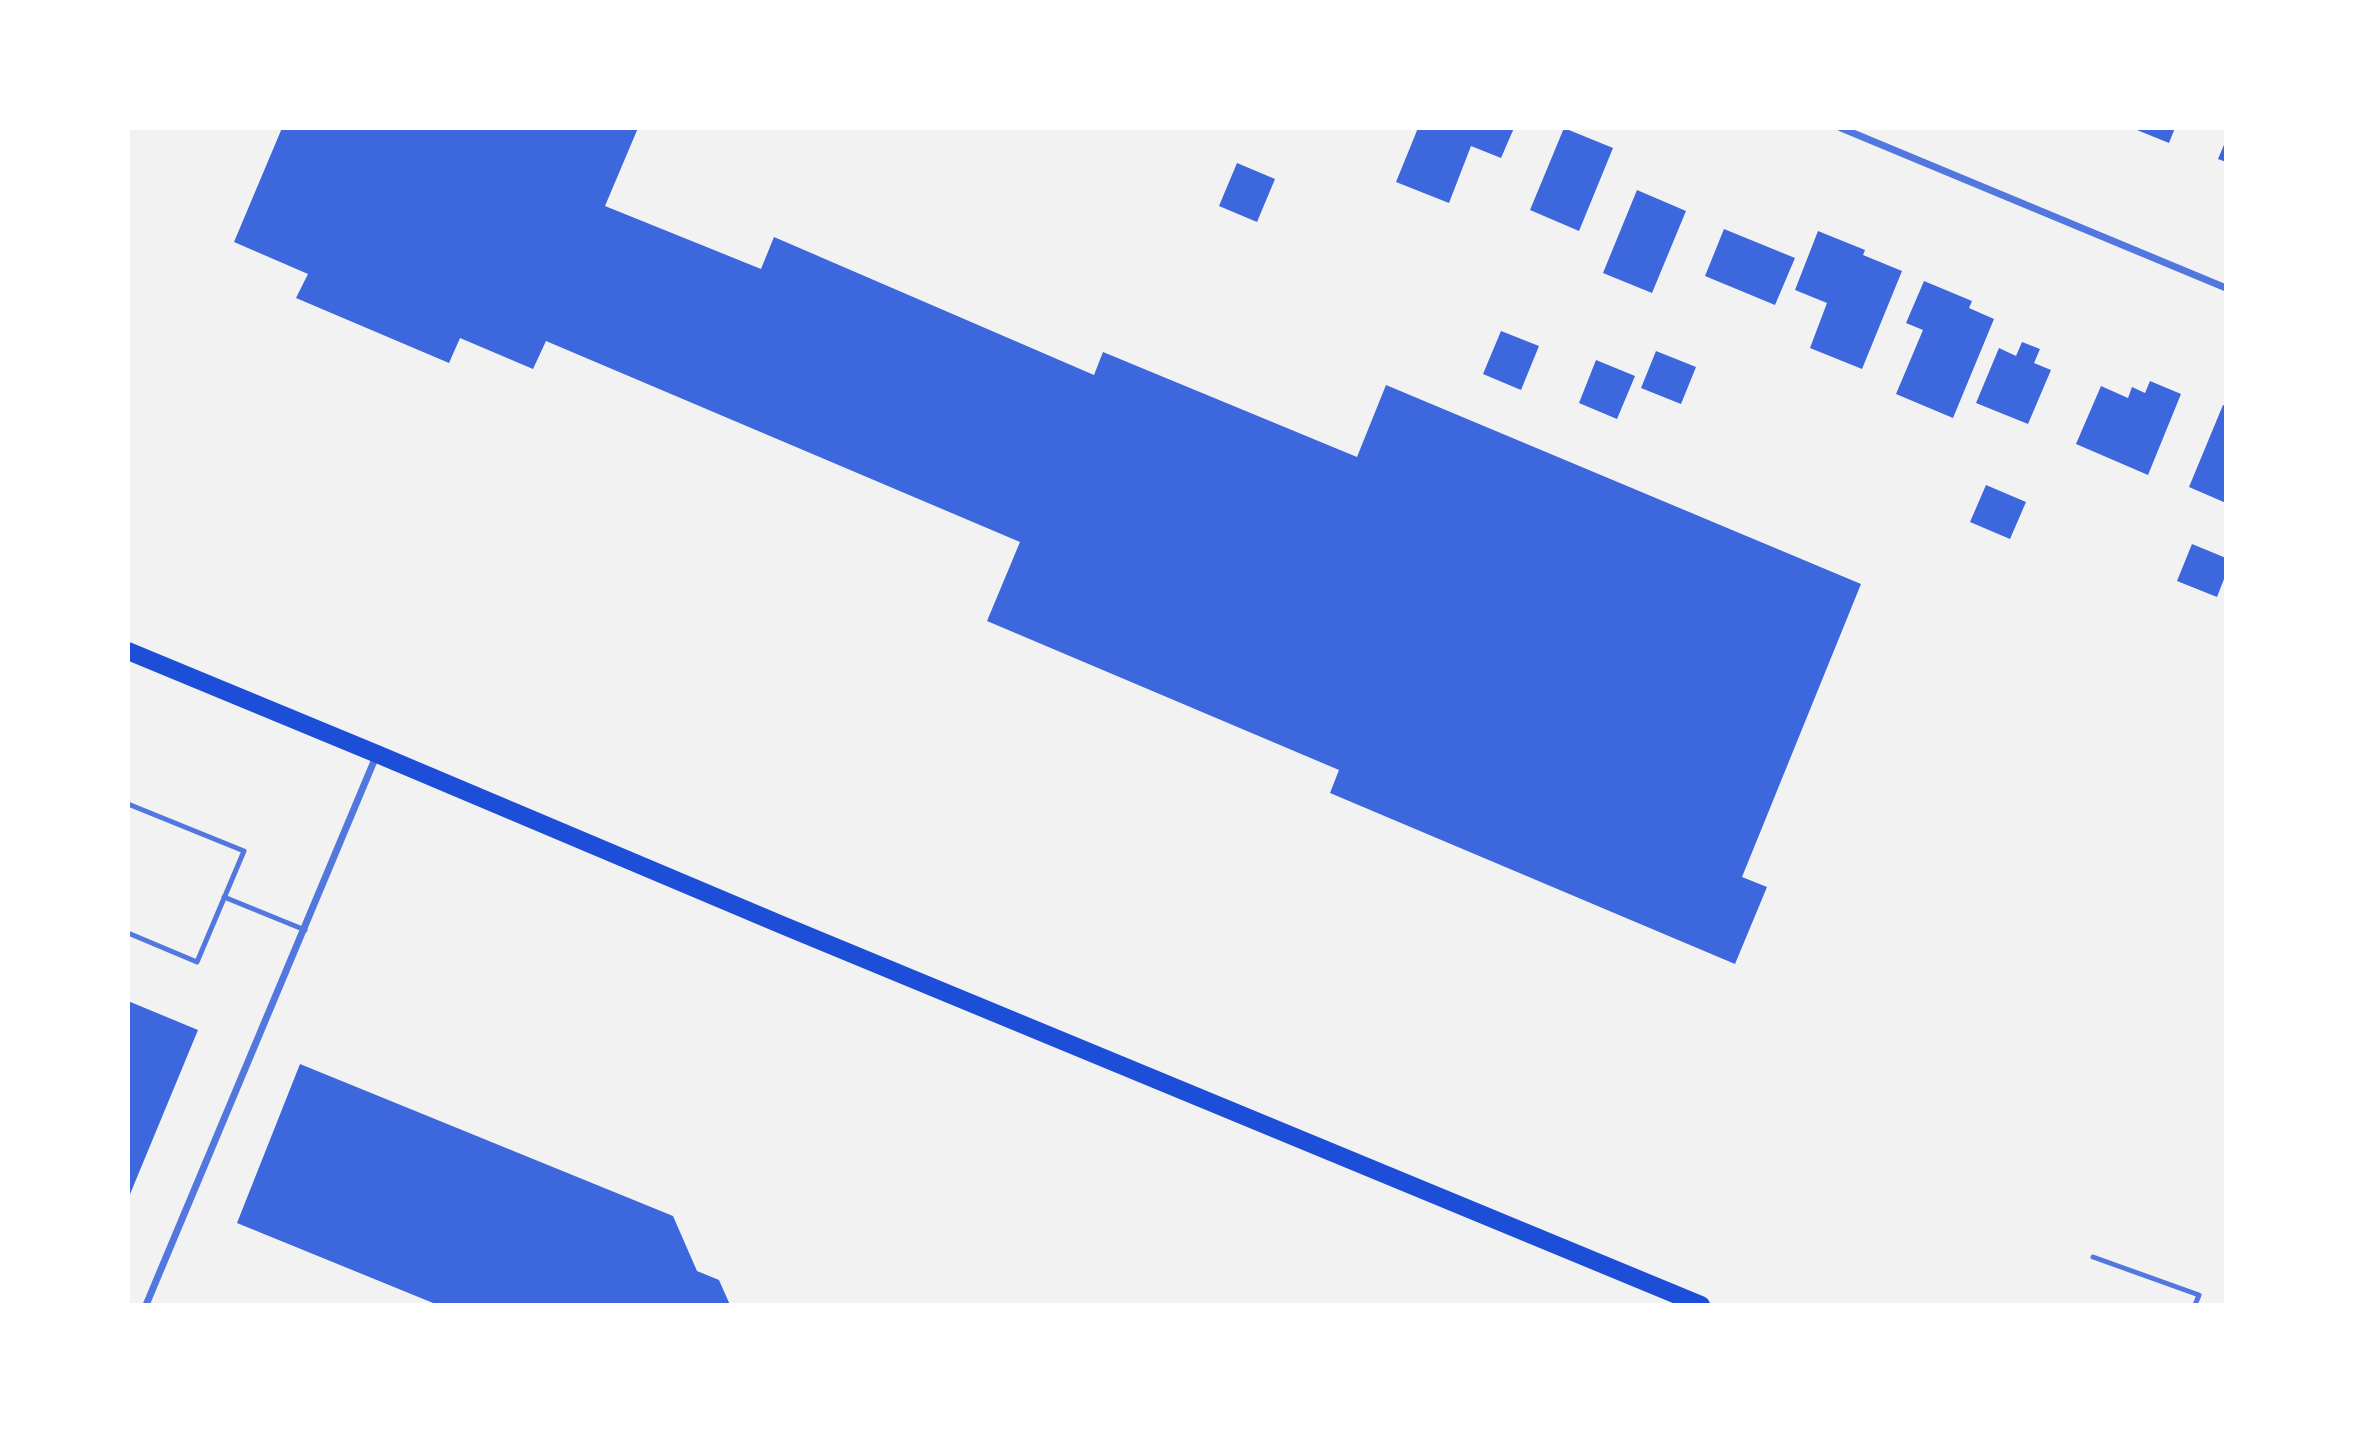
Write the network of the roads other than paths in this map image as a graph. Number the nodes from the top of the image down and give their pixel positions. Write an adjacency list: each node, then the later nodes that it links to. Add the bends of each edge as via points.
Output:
1 (1841, 128): 2 (street)
2 (2226, 288)
3 (128, 651): 4 (main road)
4 (377, 754): 7 (street); 11 (main road)
5 (128, 804): 6 (lane, via 244,851)
6 (224, 897): 7 (lane); 8 (lane, via 197,962)
7 (304, 930): 10 (street)
8 (128, 933)
9 (2093, 1257): 12 (lane, via 2199,1296)
10 (146, 1305)
11 (1701, 1305)
12 (2195, 1305)

